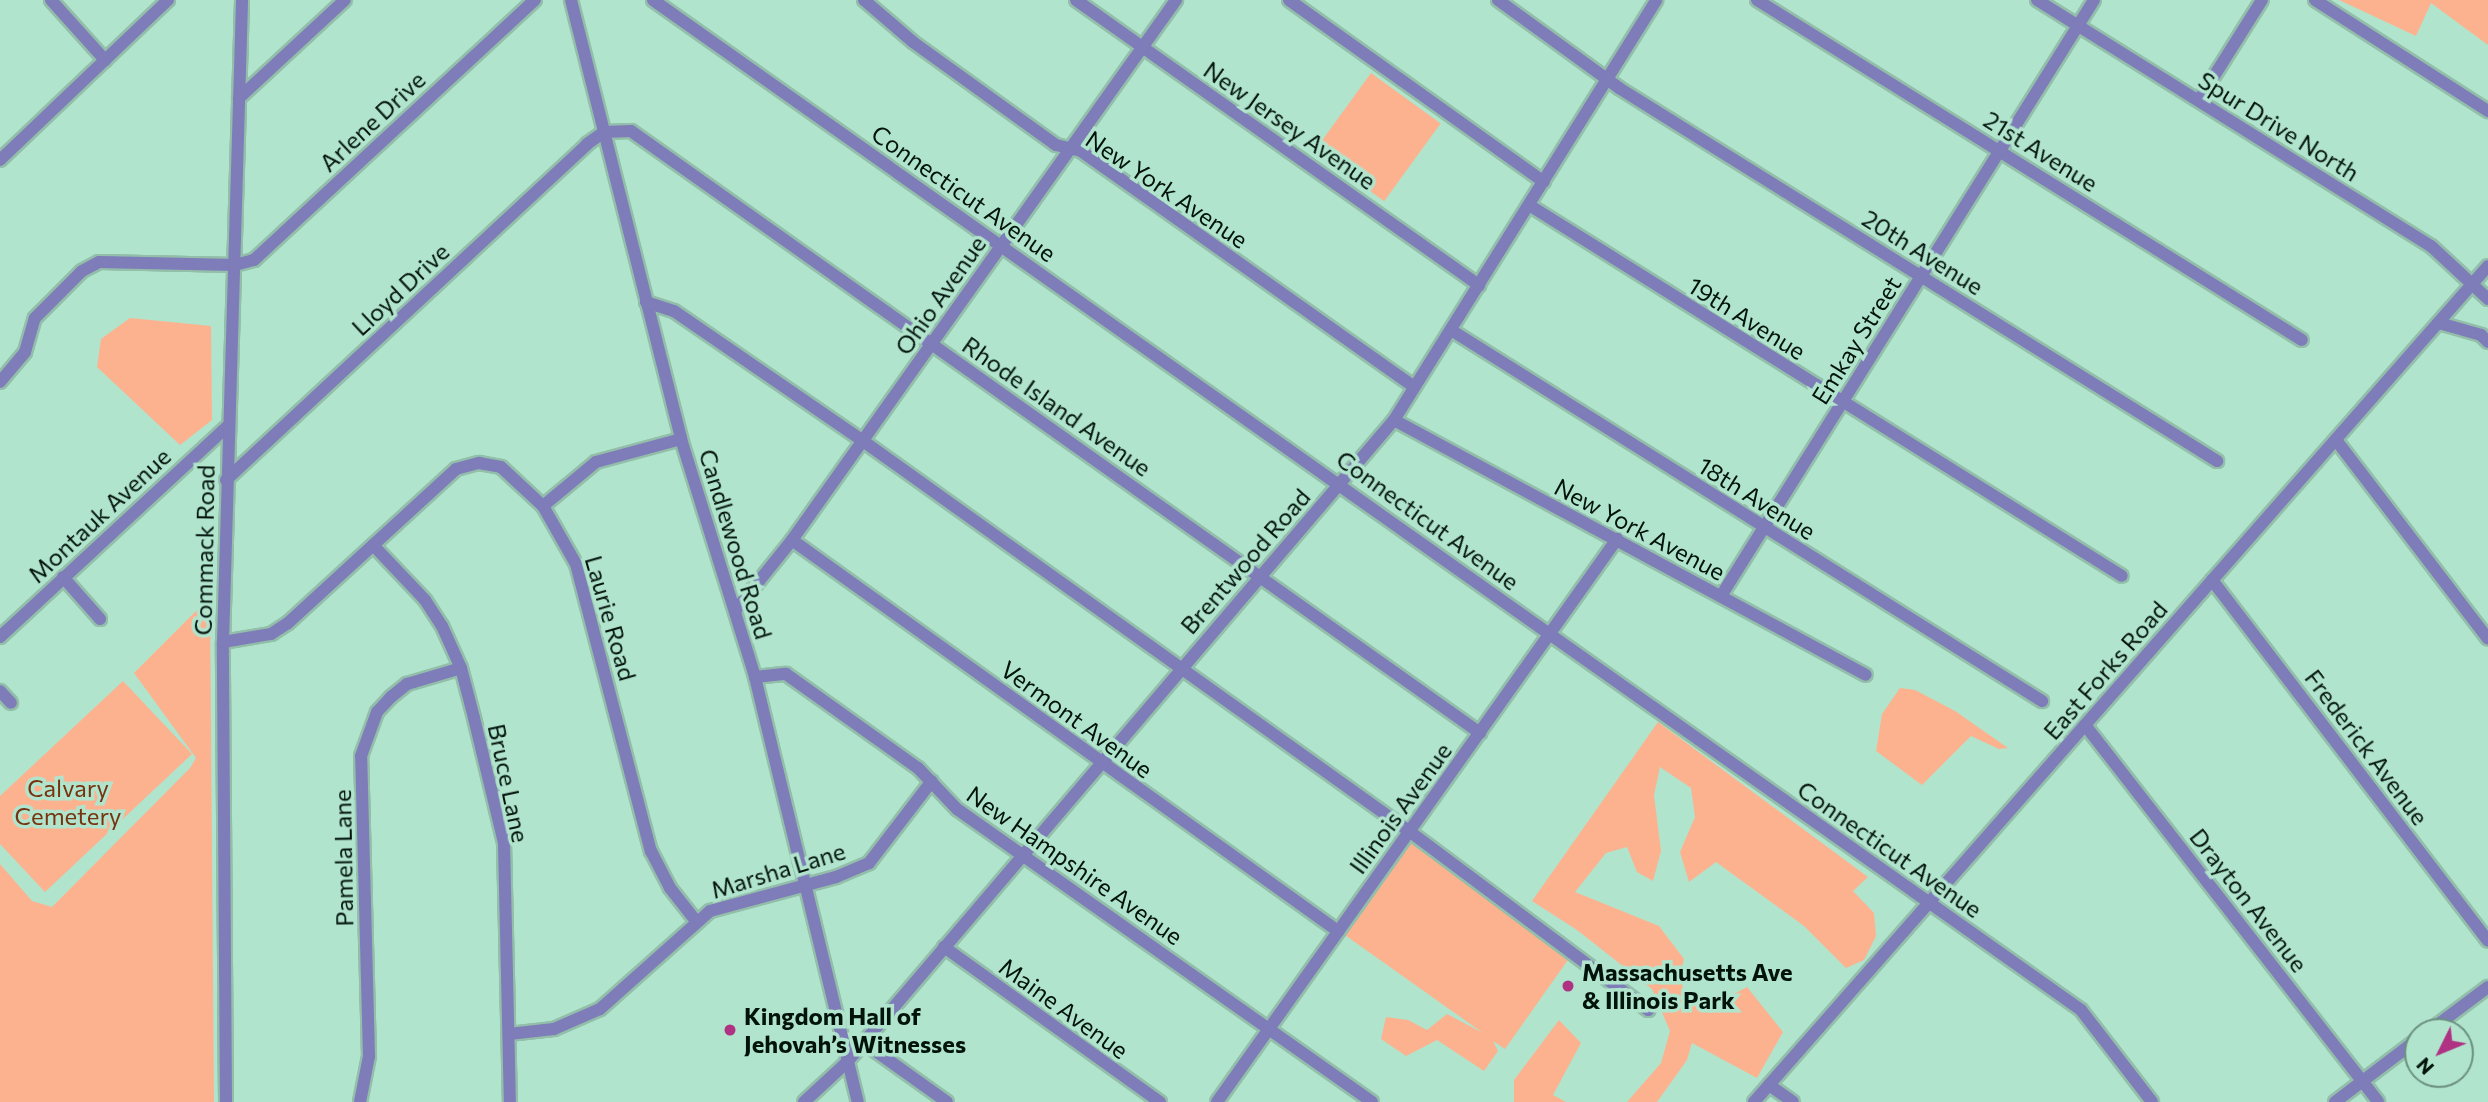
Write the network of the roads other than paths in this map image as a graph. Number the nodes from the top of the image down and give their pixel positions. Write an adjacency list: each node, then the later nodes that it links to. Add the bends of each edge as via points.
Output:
1 (51, 0): 21 (street)
2 (168, 0): 21 (street)
3 (242, 0): 23 (street, Commack Road)
4 (345, 0): 23 (street)
5 (535, 0): 33 (street, Arlene Drive, via 254,260)
6 (571, 0): 26 (street, Candlewood Road)
7 (653, 0): 32 (street, Connecticut Avenue)
8 (864, 0): 27 (street, New York Avenue, via 931,56 1056,145)
9 (1076, 0): 20 (street, New Jersey Avenue)
10 (1176, 0): 20 (street, Ohio Avenue)
11 (1289, 0): 30 (street)
12 (1498, 0): 22 (street, 20th Avenue)
13 (1656, 0): 22 (street, Brentwood Road)
14 (1757, 0): 28 (street, 21st Avenue)
15 (2037, 0): 19 (street, Spur Drive North)
16 (2094, 0): 19 (street, Emkay Street)
17 (2262, 0): 24 (street)
18 (2315, 0): 25 (street)
19 (2078, 25): 24 (street, Spur Drive North); 28 (street, Emkay Street)
20 (1142, 47): 27 (street, Ohio Avenue); 37 (street, New Jersey Avenue)
21 (106, 60): 29 (street)
22 (1607, 78): 30 (street, Brentwood Road); 35 (street, 20th Avenue)
23 (239, 98): 33 (street, Commack Road)
24 (2199, 100): 36 (street, Spur Drive North, via 2431,246)
25 (2488, 111)
26 (604, 132): 39 (street, Candlewood Road); 44 (street, Rhode Island Avenue, via 631,131); 54 (street, Lloyd Drive)
27 (1070, 149): 32 (street, Ohio Avenue); 46 (street, New York Avenue, via 1081,151)
28 (2000, 150): 35 (street, Emkay Street); 42 (street, 21st Avenue)
29 (0, 160)
30 (1544, 182): 31 (street, Brentwood Road)
31 (1529, 205): 37 (street, Brentwood Road); 47 (street, 19th Avenue)
32 (1001, 245): 44 (street, Ohio Avenue); 55 (street, Connecticut Avenue)
33 (235, 265): 45 (street, via 99,262 44,304 34,318 25,352); 49 (street, Commack Road)
34 (2488, 266): 36 (street, East Forks Road)
35 (1921, 275): 47 (street, Emkay Street); 53 (street, 20th Avenue)
36 (2472, 284): 38 (street, Spur Drive North); 40 (street, East Forks Road)
37 (1479, 285): 41 (street, Brentwood Road)
38 (2488, 299)
39 (646, 302): 50 (street, Candlewood Road); 52 (street, via 674,311)
40 (2439, 323): 43 (street); 51 (street, East Forks Road)
41 (1451, 330): 46 (street, Brentwood Road); 57 (street, 18th Avenue)
42 (2302, 340)
43 (2488, 340)
44 (931, 343): 52 (street, Ohio Avenue); 61 (street, Rhode Island Avenue)
45 (0, 382)
46 (1415, 387): 48 (street, Brentwood Road)
47 (1842, 403): 57 (street, Emkay Street); 62 (street, 19th Avenue)
48 (1394, 420): 55 (street, Brentwood Road); 58 (street, New York Avenue)
49 (228, 426): 54 (street, Commack Road); 63 (street, Montauk Avenue)
50 (681, 439): 56 (street, via 596,461); 66 (street, Candlewood Road)
51 (2336, 440): 64 (street, East Forks Road); 70 (street)
52 (863, 441): 59 (street, Ohio Avenue); 73 (street)
53 (2217, 461)
54 (226, 480): 71 (street, Commack Road)
55 (1340, 483): 61 (street, Brentwood Road); 68 (street, Connecticut Avenue)
56 (543, 506): 60 (street, Laurie Road, via 500,467 479,463 456,469); 87 (street, Laurie Road, via 563,537 586,590 651,851 670,888)
57 (1764, 527): 65 (street, Emkay Street); 77 (street, 18th Avenue)
58 (1617, 539): 65 (street, New York Avenue); 68 (street, Illinois Avenue)
59 (792, 540): 66 (street, Ohio Avenue); 81 (street, Vermont Avenue)
60 (373, 545): 71 (street, Laurie Road, via 271,634); 72 (street, Bruce Lane, via 425,600)
61 (1260, 575): 73 (street, Brentwood Road); 80 (street, Rhode Island Avenue)
62 (2122, 576)
63 (63, 578): 67 (street); 69 (street, Montauk Avenue)
64 (2212, 580): 79 (street, East Forks Road); 89 (street, Frederick Avenue)
65 (1721, 596): 74 (street, New York Avenue)
66 (735, 611): 75 (street, Candlewood Road)
67 (100, 619)
68 (1549, 634): 80 (street, Illinois Avenue); 86 (street, Connecticut Avenue)
69 (0, 637)
70 (2488, 639)
71 (223, 642): 101 (street, Commack Road)
72 (461, 668): 95 (street, Bruce Lane, via 504,842); 102 (street, Pamela Lane, via 407,684 391,697 377,712 361,756 369,1056)
73 (1181, 668): 81 (street, Brentwood Road); 83 (street)
74 (1866, 675)
75 (755, 677): 82 (street, New Hampshire Avenue, via 786,674); 85 (street, Candlewood Road)
76 (0, 691): 78 (street)
77 (2042, 701)
78 (11, 703)
79 (2085, 725): 86 (street, East Forks Road); 99 (street, Drayton Avenue)
80 (1480, 733): 83 (street, Illinois Avenue)
81 (1101, 762): 84 (street, Brentwood Road); 88 (street, Vermont Avenue)
82 (932, 781): 84 (street, New Hampshire Avenue, via 957,809); 85 (street, Marsha Lane, via 869,863 853,872)
83 (1409, 831): 88 (street, Illinois Avenue); 92 (street)
84 (1022, 854): 90 (street, Brentwood Road); 94 (street, New Hampshire Avenue)
85 (805, 884): 87 (street, Marsha Lane, via 728,903); 98 (street, Candlewood Road)
86 (1930, 902): 100 (street, East Forks Road); 112 (street, Connecticut Avenue, via 2081,1010)
87 (696, 921): 95 (street, Marsha Lane, via 600,1009 554,1029)
88 (1338, 931): 94 (street, Illinois Avenue)
89 (2488, 941)
90 (944, 947): 96 (street, Brentwood Road); 107 (street, Maine Avenue)
91 (2488, 987): 93 (street)
92 (1648, 1010)
93 (2447, 1018)
94 (1270, 1029): 108 (street, Illinois Avenue); 109 (street, New Hampshire Avenue)
95 (509, 1034): 103 (street, Bruce Lane)
96 (863, 1042): 98 (street, Brentwood Road); 106 (street)
97 (2404, 1050): 99 (street)
98 (847, 1062): 104 (street, Brentwood Road); 105 (street, Candlewood Road)
99 (2362, 1081): 113 (street); 114 (street, Drayton Avenue)
100 (1769, 1085): 110 (street, East Forks Road); 111 (street)
101 (226, 1102)
102 (360, 1102)
103 (510, 1102)
104 (804, 1102)
105 (858, 1102)
106 (947, 1102)
107 (1160, 1102)
108 (1217, 1102)
109 (1373, 1102)
110 (1754, 1102)
111 (1793, 1102)
112 (2152, 1102)
113 (2335, 1102)
114 (2378, 1102)

